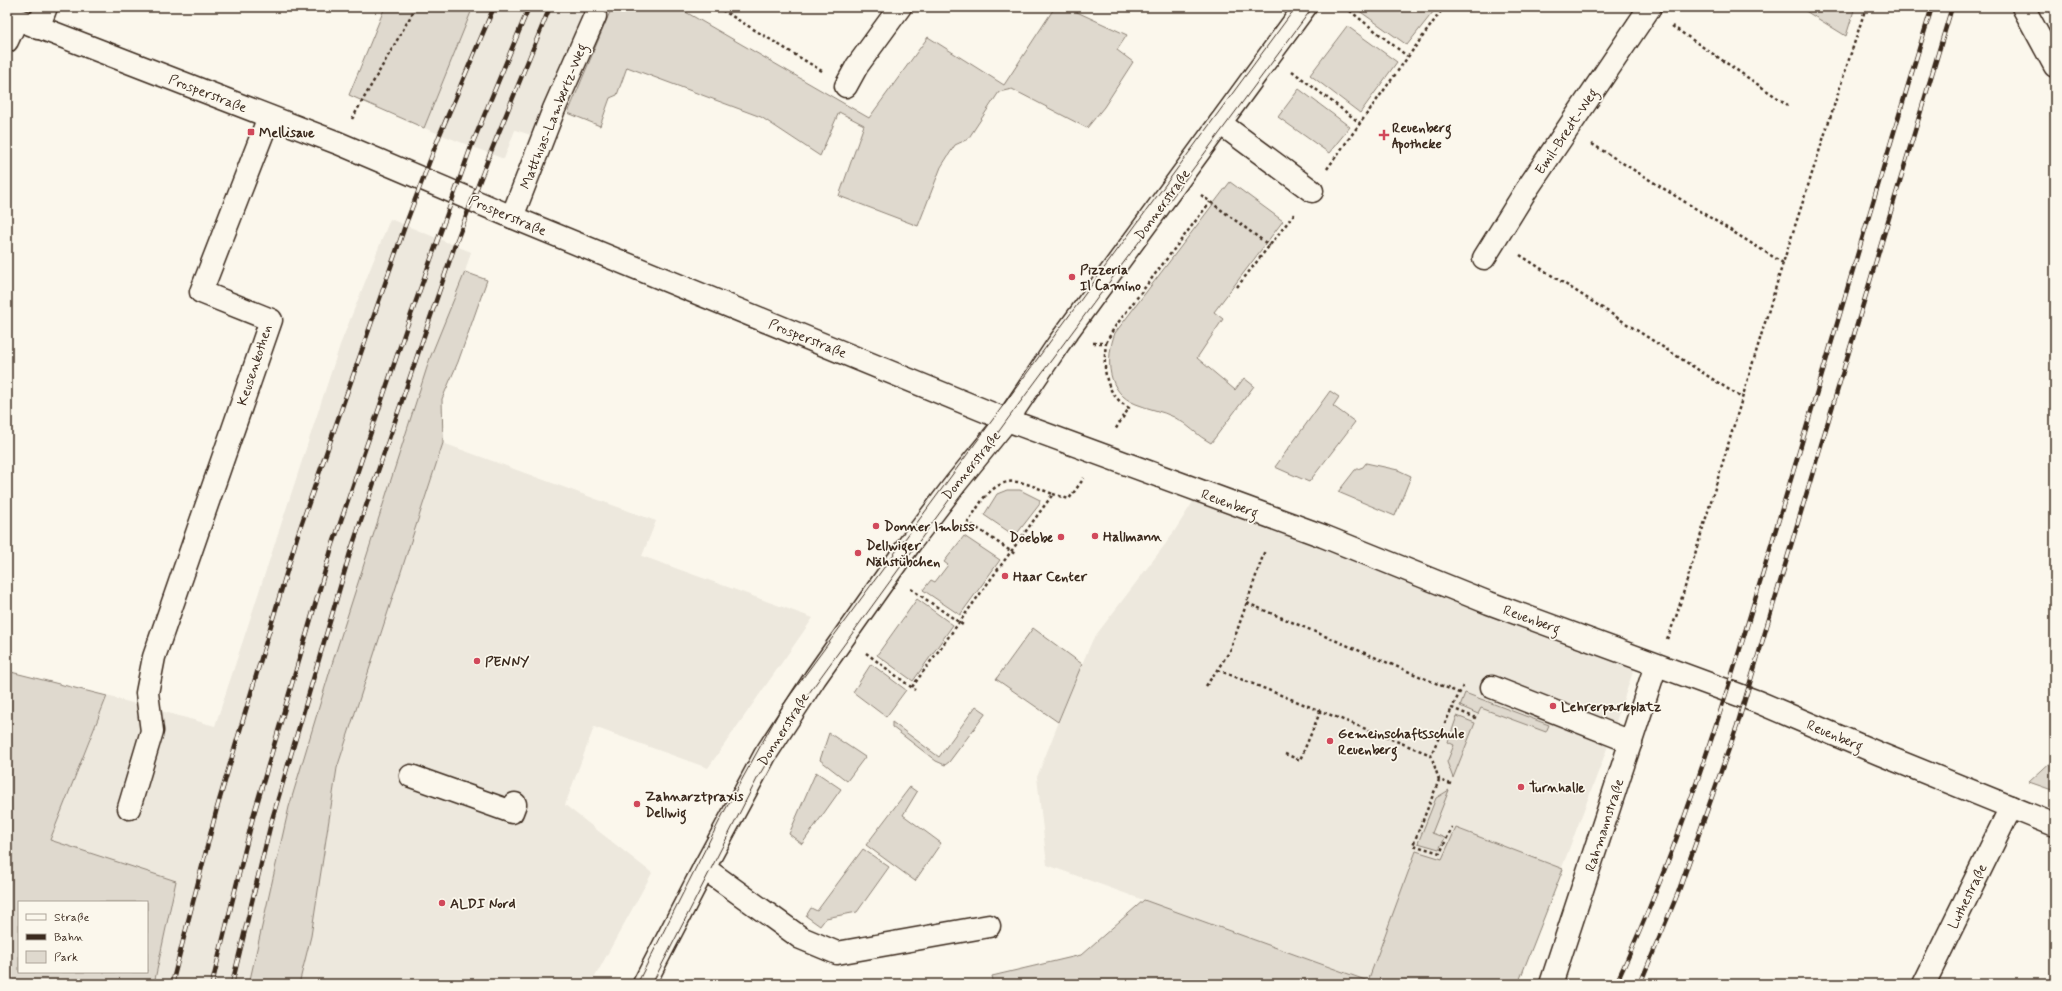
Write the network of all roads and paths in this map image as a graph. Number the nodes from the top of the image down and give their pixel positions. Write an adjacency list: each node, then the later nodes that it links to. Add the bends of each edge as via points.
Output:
1 (46, 7): 13 (main road)
2 (416, 7): 24 (path)
3 (717, 7): 18 (path)
4 (900, 7): 18 (main road, via 857,66)
5 (1305, 7): 15 (main road, Donnerstraße)
6 (1345, 7): 16 (path)
7 (1444, 7): 16 (path)
8 (1866, 7): 32 (path)
9 (2023, 7): 17 (main road)
10 (1649, 9): 19 (path); 23 (main road, Emil-Bredt-Weg)
11 (595, 16): 28 (main road, Matthias-Lambertz-Weg, via 554,109)
12 (12, 17): 13 (main road, Prosperstraße); 14 (main road)
13 (38, 28): 20 (main road, Prosperstraße)
14 (7, 41)
15 (1270, 54): 21 (main road, Donnerstraße); 22 (path)
16 (1407, 56): 22 (path)
17 (2055, 66)
18 (846, 86)
19 (1788, 105)
20 (269, 117): 24 (main road, Prosperstraße); 67 (main road, Keusenkothen, via 201,292 271,320 154,657 147,693 152,731)
21 (1220, 123): 25 (main road, Donnerstraße); 26 (main road)
22 (1360, 123): 26 (path)
23 (1568, 129): 29 (main road, Emil-Bredt-Weg); 32 (path)
24 (338, 143): 28 (main road, Prosperstraße)
25 (1180, 180): 27 (path); 34 (main road, Donnerstraße)
26 (1312, 190): 30 (path)
27 (1210, 202): 30 (path); 35 (path, via 1114,328)
28 (512, 217): 38 (main road, Prosperstraße)
29 (1496, 240): 31 (main road, Emil-Bredt-Weg); 36 (path)
30 (1270, 246): 33 (path)
31 (1484, 258)
32 (1783, 263): 36 (path)
33 (1237, 287)
34 (1059, 343): 35 (path); 38 (main road, Donnerstraße)
35 (1106, 343): 37 (path, via 1105,379 1112,394)
36 (1742, 398): 51 (path, via 1676,617)
37 (1129, 408)
38 (1007, 420): 39 (main road, Donnerstraße); 51 (main road, Reuenberg, via 1323,536 1489,603)
39 (956, 482): 41 (path); 46 (main road, Donnerstraße)
40 (1053, 494): 41 (path, via 1022,482 1008,481 997,485); 42 (path); 44 (path)
41 (986, 496): 44 (path, via 968,522)
42 (1069, 499)
43 (1265, 550): 47 (path)
44 (1011, 551): 45 (path); 48 (path)
45 (1015, 554)
46 (888, 574): 48 (path); 50 (main road, Donnerstraße)
47 (1247, 603): 52 (path, via 1230,652); 57 (path)
48 (959, 622): 49 (path); 55 (path)
49 (963, 625)
50 (844, 637): 55 (path); 71 (main road, Donnerstraße, via 765,755)
51 (1656, 665): 60 (main road, Rahmannstraße); 68 (main road, Reuenberg, via 1758,702)
52 (1218, 670): 53 (path); 59 (path)
53 (1206, 686)
54 (1492, 687): 60 (main road)
55 (912, 688): 56 (path)
56 (915, 690)
57 (1459, 693)
58 (1452, 708): 62 (path)
59 (1321, 710): 61 (path, via 1300,760); 62 (path)
60 (1631, 742): 74 (main road, Rahmannstraße)
61 (1285, 754)
62 (1431, 755): 64 (path)
63 (411, 776): 66 (main road, via 512,812)
64 (1439, 780): 65 (path); 70 (path, via 1413,845 1440,853)
65 (1451, 784)
66 (515, 804)
67 (129, 808)
68 (2011, 808): 69 (main road, Reuenberg); 75 (main road, Luthestraße)
69 (2055, 824)
70 (1452, 827)
71 (704, 868): 72 (main road, via 801,938 837,953); 73 (main road, Donnerstraße)
72 (989, 926)
73 (644, 984)
74 (1551, 984)
75 (1924, 984)

